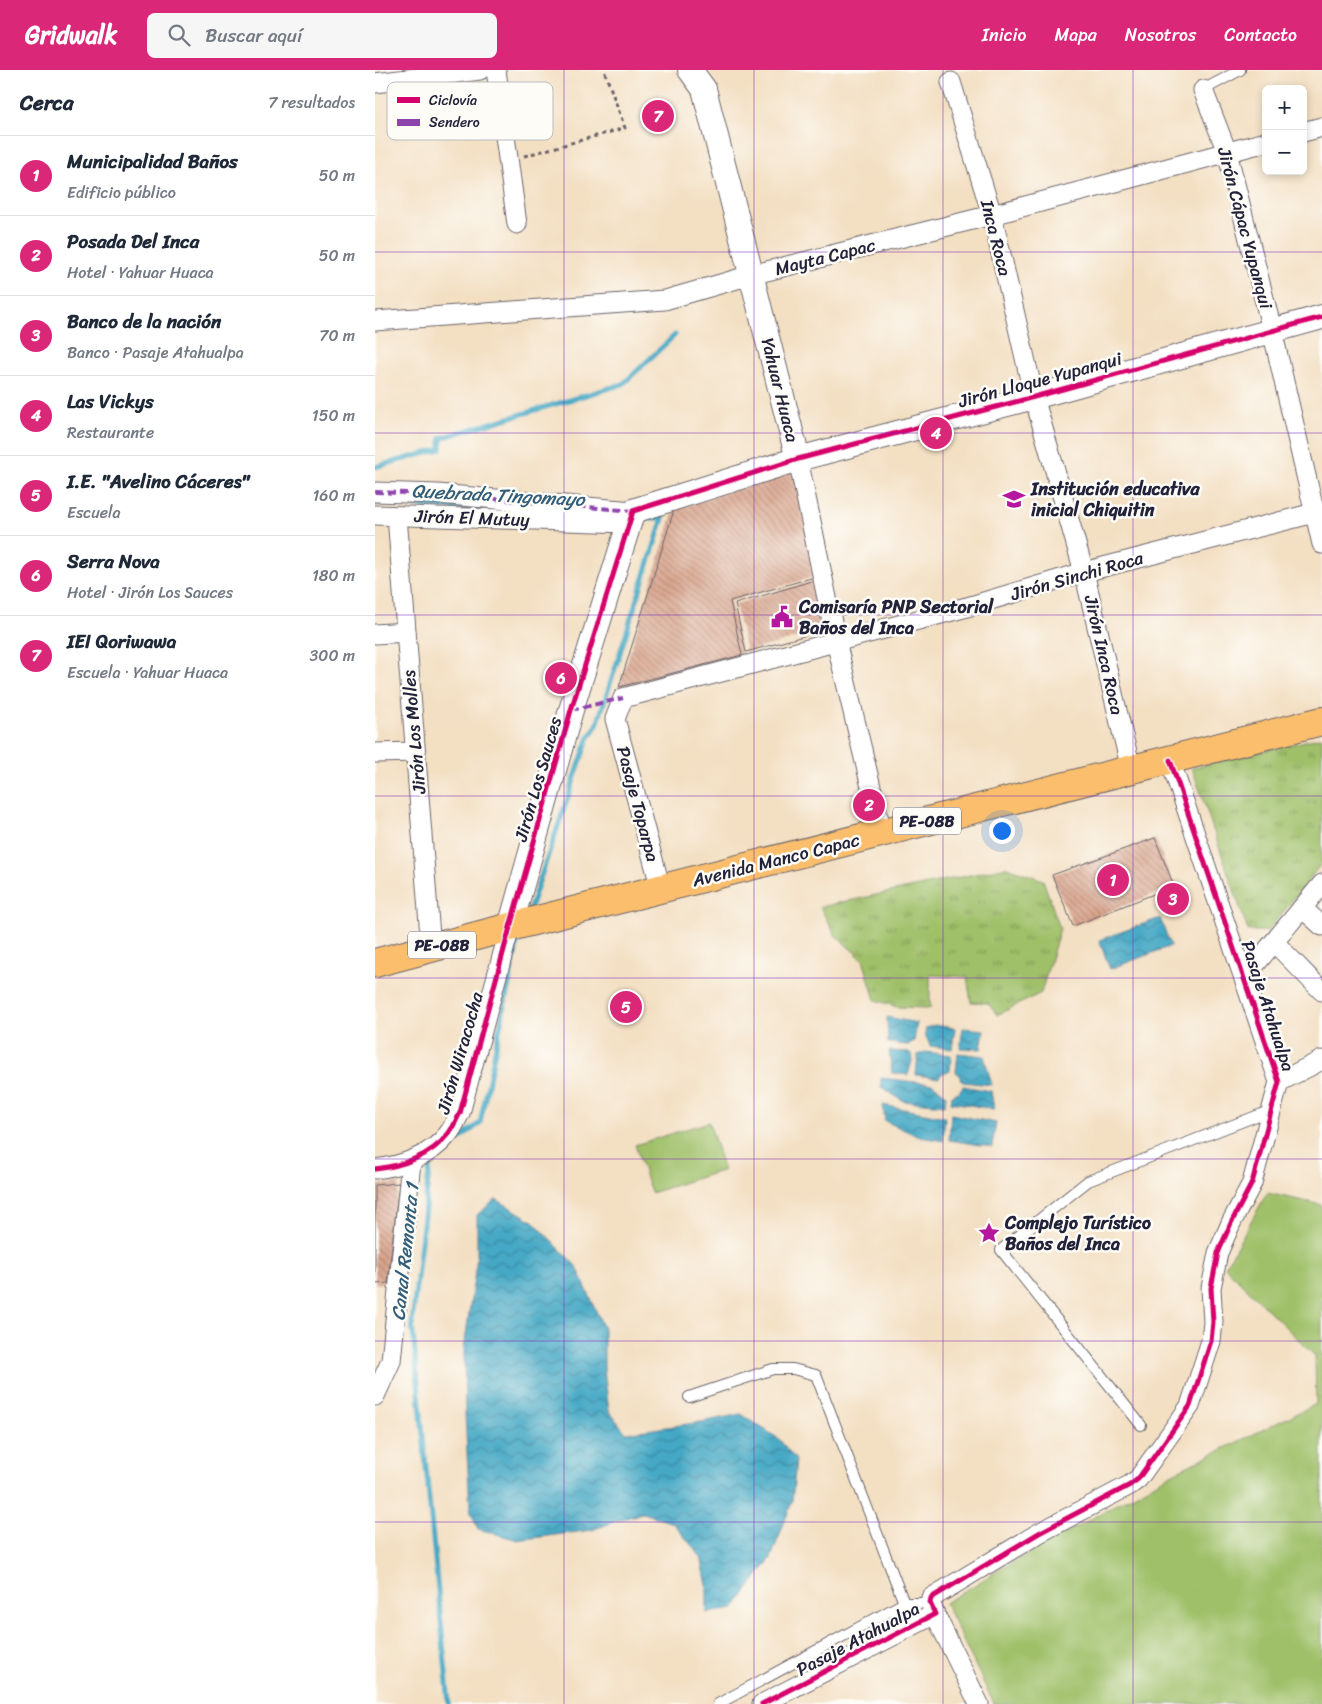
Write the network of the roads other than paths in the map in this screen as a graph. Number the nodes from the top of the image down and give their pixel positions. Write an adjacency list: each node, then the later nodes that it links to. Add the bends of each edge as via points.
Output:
1 (480, 70): 5 (street)
2 (690, 70): 14 (street, Yahuar Huaca, via 704,89)
3 (1240, 70): 6 (lane)
4 (951, 82): 12 (street, Inca Roca)
5 (375, 83)
6 (1203, 90): 11 (street, Jirón Cápac Yupanqui)
7 (1322, 126): 8 (street)
8 (1307, 131)
9 (506, 140): 13 (street)
10 (1262, 143): 11 (street, Mayta Capac)
11 (1227, 152): 12 (street, Mayta Capac); 17 (street, Jirón Cápac Yupanqui)
12 (992, 215): 14 (street, Mayta Capac); 18 (street, Inca Roca)
13 (517, 224)
14 (751, 275): 16 (street, Mayta Capac, via 665,300); 19 (street, Yahuar Huaca)
15 (1322, 317): 17 (street, Jirón Lloque Yupanqui)
16 (375, 322)
17 (1272, 330): 18 (street, Jirón Lloque Yupanqui); 21 (street, Jirón Cápac Yupanqui)
18 (1035, 397): 19 (street, Jirón Lloque Yupanqui); 26 (street, Jirón Inca Roca)
19 (798, 459): 24 (street, Jirón Lloque Yupanqui); 29 (street, Yahuar Huaca)
20 (375, 492): 24 (street, via 438,494)
21 (1319, 512): 25 (street, Jirón Cápac Yupanqui); 26 (street, Jirón Sinchi Roca)
22 (375, 515): 23 (street, Jirón El Mutuy)
23 (397, 516): 24 (street, Jirón El Mutuy); 27 (street, Jirón Los Molles)
24 (631, 517): 40 (street, Jirón Los Sauces, via 571,710)
25 (1322, 544)
26 (1084, 572): 29 (street, Jirón Sinchi Roca); 35 (street, Jirón Inca Roca)
27 (406, 632): 28 (street); 33 (street, Jirón Los Molles)
28 (375, 634)
29 (837, 641): 30 (street, Jirón Sinchi Roca, via 623,698); 36 (street, Yahuar Huaca)
30 (615, 719): 38 (street, Pasaje Toparpa)
31 (1322, 721): 34 (main road, Avenida Manco Capac / PE-08B)
32 (375, 752): 33 (street)
33 (416, 752): 43 (street, Jirón Los Molles)
34 (1170, 760): 35 (main road, Avenida Manco Capac / PE-08B); 45 (street, Pasaje Atahualpa)
35 (1131, 769): 36 (main road, Avenida Manco Capac / PE-08B)
36 (882, 833): 38 (main road, Avenida Manco Capac / PE-08B)
37 (1322, 884): 39 (street)
38 (661, 889): 40 (main road, Avenida Manco Capac / PE-08B)
39 (1302, 908): 41 (street); 42 (street)
40 (520, 925): 43 (main road, Avenida Manco Capac / PE-08B); 50 (street, Jirón Wiracocha, via 461,1113 448,1134)
41 (1322, 926)
42 (1274, 942): 45 (street); 46 (street)
43 (431, 949): 44 (main road, Avenida Manco Capac / PE-08B)
44 (375, 964)
45 (1244, 978): 48 (street, Pasaje Atahualpa)
46 (1322, 991)
47 (1322, 1060): 48 (street)
48 (1279, 1082): 49 (street, Pasaje Atahualpa)
49 (1272, 1110): 54 (lane, via 1088,1181 1001,1250); 56 (street, Pasaje Atahualpa, via 1252,1183 1218,1254 1211,1288 1211,1341 1190,1406 1144,1472 1130,1485 1039,1533 931,1598)
50 (411, 1162): 51 (street, Jirón Wiracocha); 52 (street, via 391,1361)
51 (375, 1169)
52 (375, 1396)
53 (689, 1397): 55 (lane, via 773,1369 793,1369 816,1375)
54 (1141, 1425)
55 (904, 1603): 56 (lane); 57 (lane)
56 (933, 1608): 58 (street, Pasaje Atahualpa); 59 (street)
57 (718, 1704)
58 (762, 1704)
59 (979, 1704)

